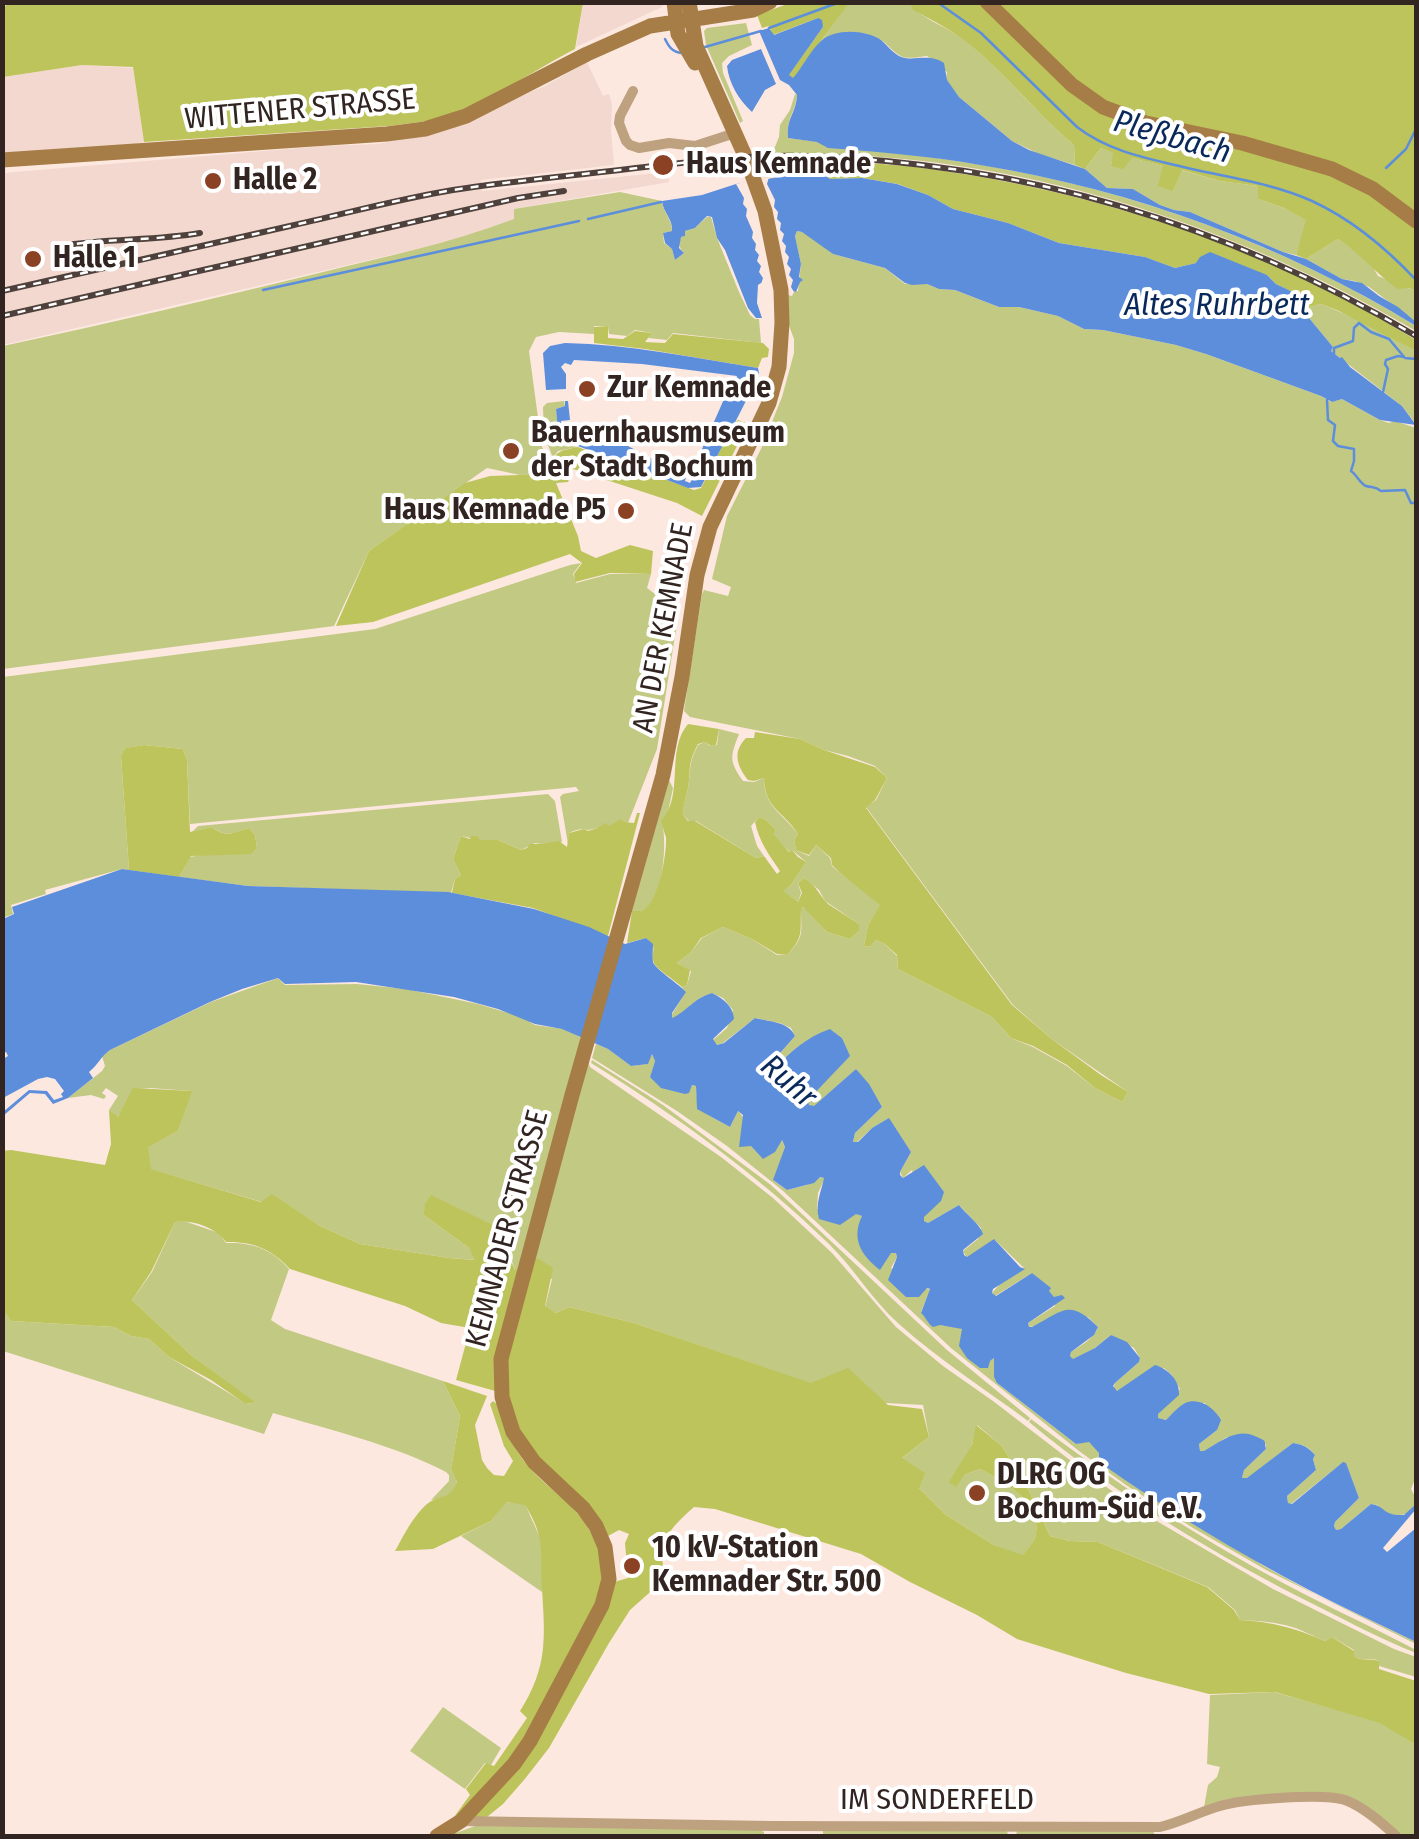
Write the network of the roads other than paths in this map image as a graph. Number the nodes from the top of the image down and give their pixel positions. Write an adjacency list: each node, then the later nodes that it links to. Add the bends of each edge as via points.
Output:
1 (986, 2): 7 (main road, via 1103,107 1332,169)
2 (764, 4): 3 (main road, WITTENER STRASSE)
3 (682, 12): 5 (main road, AN DER KEMNADE); 6 (main road, WITTENER STRASSE, via 426,129)
4 (633, 90): 5 (street, via 620,123 626,141 639,148 695,146)
5 (735, 133): 8 (main road, AN DER KEMNADE, via 776,258 779,367 704,547 668,750)
6 (2, 160)
7 (1416, 221)
8 (625, 910): 9 (main road, KEMNADER STRASSE, via 500,1368 513,1432 596,1526 609,1579 530,1741)
9 (461, 1821): 10 (street, IM SONDERFELD); 11 (main road, KEMNADER STRASSE)
10 (770, 1831): 12 (street, IM SONDERFELD, via 1160,1827 1244,1802 1330,1798 1359,1807)
11 (437, 1836)
12 (1396, 1836)

